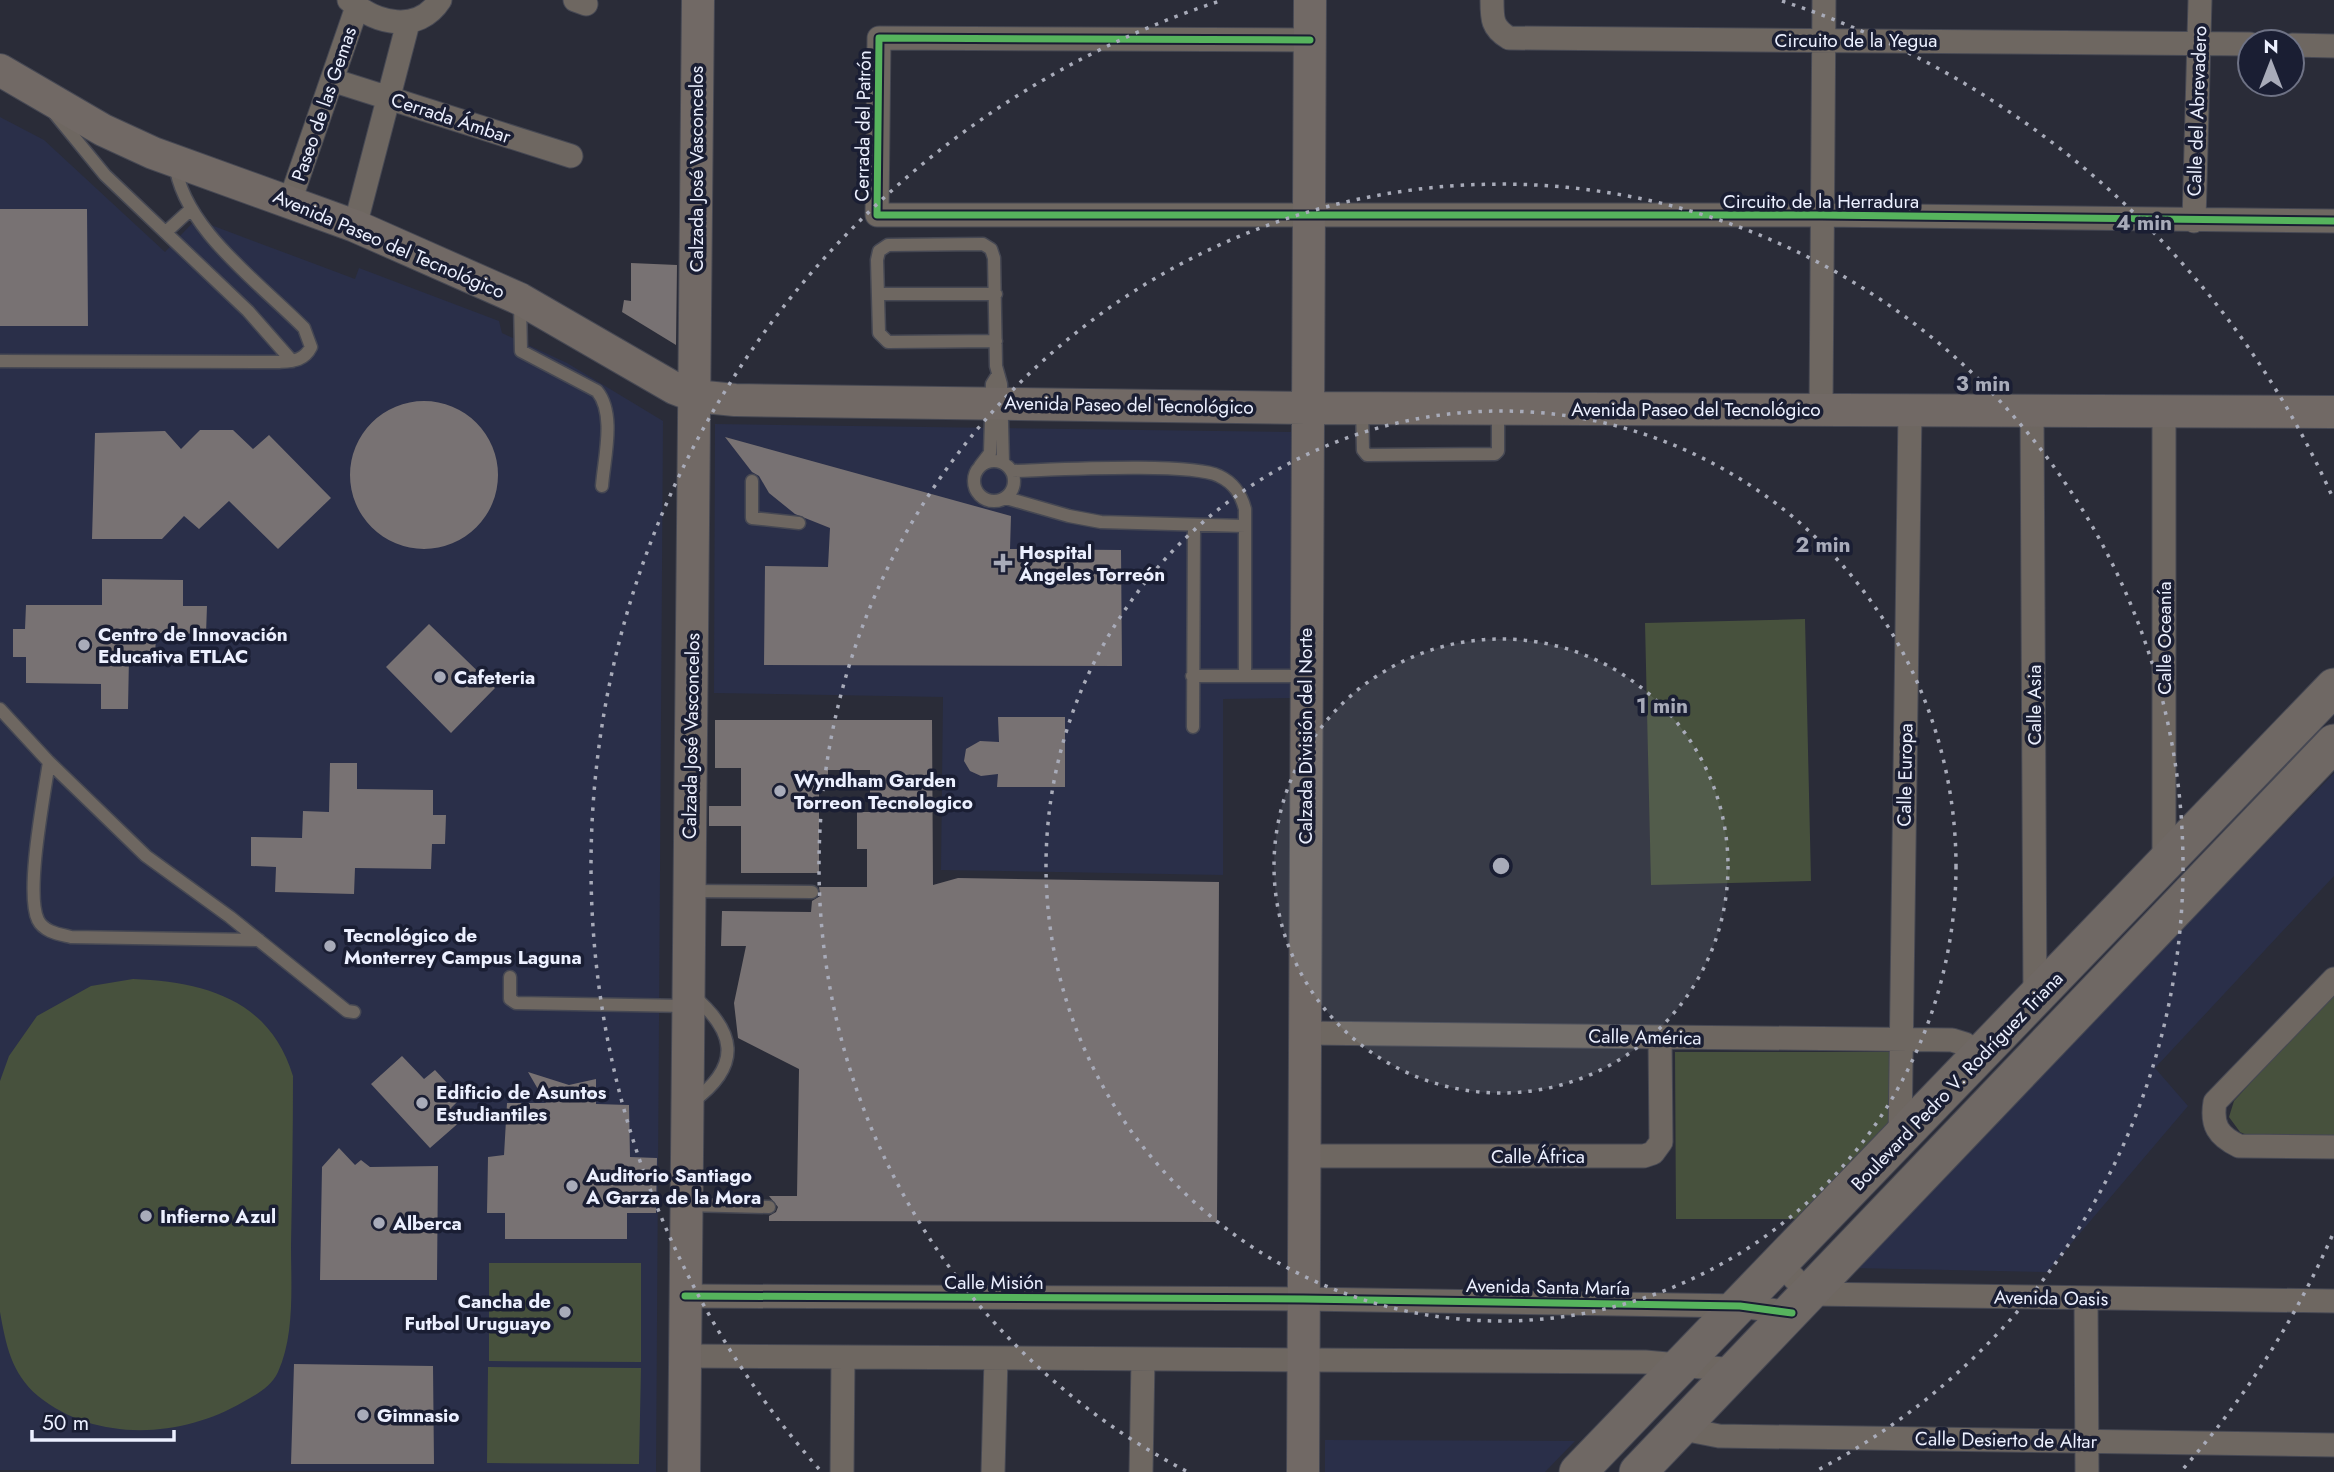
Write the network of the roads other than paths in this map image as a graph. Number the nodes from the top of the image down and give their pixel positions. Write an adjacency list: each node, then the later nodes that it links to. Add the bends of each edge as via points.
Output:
1 (440, 0): 8 (street, via 433,10)
2 (698, 0): 36 (main road, Calzada José Vasconcelos)
3 (1310, 0): 9 (main road, Calzada División del Norte)
4 (1492, 0): 10 (street, Circuito de la Yegua, via 1492,22 1509,38)
5 (1824, 0): 10 (street)
6 (2200, 0): 11 (street, Calle del Abrevadero)
7 (353, 4): 8 (street, Paseo de las Gemas, via 387,20); 16 (street, Paseo de las Gemas)
8 (408, 23): 18 (street)
9 (1310, 40): 24 (main road, Calzada División del Norte); 24 (street, Cerrada del Patrón, via 879,37 877,215)
10 (1824, 40): 11 (street, Circuito de la Yegua); 23 (street)
11 (2200, 43): 12 (street, Circuito de la Yegua); 25 (street, Calle del Abrevadero)
12 (2236, 44)
13 (2306, 45): 14 (street)
14 (2334, 46)
15 (0, 70): 17 (main road, Avenida Paseo del Tecnológico)
16 (332, 80): 18 (street, Cerrada Ámbar); 21 (street, Paseo de las Gemas)
17 (40, 95): 20 (main road, Avenida Paseo del Tecnológico); 28 (lane, via 105,174)
18 (388, 98): 19 (street, Cerrada Ámbar); 27 (street)
19 (571, 156)
20 (174, 162): 21 (main road, Avenida Paseo del Tecnológico); 22 (lane)
21 (290, 201): 27 (main road, Avenida Paseo del Tecnológico)
22 (190, 210): 28 (lane); 34 (lane, via 304,328 311,347 307,355)
23 (1822, 215): 24 (street, Circuito de la Herradura); 25 (street, Circuito de la Herradura); 40 (street)
24 (1308, 217): 37 (main road, Calzada División del Norte)
25 (2194, 221): 26 (street, Circuito de la Herradura)
26 (2334, 221)
27 (355, 226): 31 (main road, Avenida Paseo del Tecnológico)
28 (166, 232): 34 (lane)
29 (878, 294): 30 (lane); 30 (lane, via 877,260 879,251 888,245 983,244 994,258); 32 (lane, via 879,333 888,342)
30 (996, 294): 32 (lane)
31 (520, 299): 36 (main road, Avenida Paseo del Tecnológico, via 655,379); 48 (lane, via 521,351 604,398)
32 (996, 341): 35 (lane)
33 (0, 361): 34 (lane)
34 (292, 361)
35 (997, 394): 36 (main road, Avenida Paseo del Tecnológico, via 735,400); 37 (main road, Avenida Paseo del Tecnológico); 45 (lane, via 990,453); 46 (lane)
36 (695, 396): 62 (main road, Calzada José Vasconcelos)
37 (1306, 408): 38 (main road, Avenida Paseo del Tecnológico); 55 (main road, Calzada División del Norte)
38 (1362, 408): 39 (main road, Avenida Paseo del Tecnológico); 39 (lane, via 1367,455 1495,454)
39 (1498, 408): 40 (main road, Avenida Paseo del Tecnológico)
40 (1821, 410): 41 (main road, Avenida Paseo del Tecnológico)
41 (1910, 411): 42 (main road, Avenida Paseo del Tecnológico); 73 (street, Calle Europa)
42 (2032, 411): 43 (main road, Avenida Paseo del Tecnológico); 69 (street, Calle Asia)
43 (2164, 412): 44 (main road, Avenida Paseo del Tecnológico); 61 (street, Calle Oceanía)
44 (2334, 412)
45 (980, 466): 46 (lane, via 988,461); 49 (lane, via 974,474 977,494 996,502)
46 (1008, 467): 49 (lane, via 1014,481); 52 (lane, via 1203,471 1218,475 1241,496)
47 (752, 481): 50 (lane, via 752,518)
48 (602, 486)
49 (1006, 498): 51 (lane, via 1101,522)
50 (799, 523)
51 (1194, 526): 52 (lane); 53 (lane)
52 (1245, 526): 54 (lane)
53 (1192, 676): 54 (lane); 58 (lane)
54 (1245, 676): 55 (lane)
55 (1306, 676): 71 (main road, Calzada División del Norte)
56 (2334, 687): 61 (main road, Boulevard Pedro V. Rodríguez Triana)
57 (0, 709): 60 (lane)
58 (1193, 727)
59 (2334, 743): 65 (main road, Boulevard Pedro V. Rodríguez Triana)
60 (48, 762): 64 (lane, via 146,856); 64 (lane, via 33,897 38,921 45,930 71,937)
61 (2164, 864): 65 (main road, via 2166,898); 69 (main road, Boulevard Pedro V. Rodríguez Triana)
62 (689, 891): 63 (lane); 68 (main road, Calzada José Vasconcelos)
63 (812, 891)
64 (258, 940): 70 (lane)
65 (2137, 948): 85 (main road, Boulevard Pedro V. Rodríguez Triana)
66 (510, 976): 68 (lane, via 510,999 516,1003)
67 (2334, 979): 76 (street, via 2215,1102 2213,1117 2216,1129 2239,1146)
68 (688, 999): 78 (main road, Calzada José Vasconcelos)
69 (2035, 999): 74 (main road, Boulevard Pedro V. Rodríguez Triana)
70 (354, 1012)
71 (1304, 1033): 72 (street, Calle América); 77 (main road, Calzada División del Norte)
72 (1660, 1037): 73 (street, Calle América); 77 (street, Calle África, via 1661,1142 1653,1153)
73 (1902, 1039): 74 (street, Calle América, via 1951,1040); 75 (street, Calle Europa)
74 (1981, 1056): 75 (main road, Boulevard Pedro V. Rodríguez Triana)
75 (1900, 1140): 80 (main road, Boulevard Pedro V. Rodríguez Triana)
76 (2334, 1147)
77 (1304, 1156): 83 (main road, Calzada División del Norte)
78 (686, 1205): 79 (lane); 81 (main road, Calzada José Vasconcelos)
79 (769, 1207)
80 (1781, 1265): 85 (street); 86 (main road, Boulevard Pedro V. Rodríguez Triana)
81 (685, 1296): 83 (street, Calle Misión); 87 (main road, Calzada José Vasconcelos)
82 (2086, 1298): 84 (street, Avenida Oasis); 85 (street, Avenida Oasis); 95 (street)
83 (1303, 1299): 86 (street, Avenida Santa María); 91 (main road, Calzada División del Norte)
84 (2334, 1300)
85 (1801, 1303): 86 (street, Avenida Santa María); 93 (main road, Boulevard Pedro V. Rodríguez Triana)
86 (1740, 1306): 92 (main road, Boulevard Pedro V. Rodríguez Triana)
87 (685, 1356): 88 (street); 97 (main road, Calzada José Vasconcelos)
88 (843, 1357): 89 (street); 98 (street)
89 (996, 1358): 90 (street); 99 (street)
90 (1143, 1359): 91 (street); 100 (street)
91 (1303, 1360): 92 (street); 101 (main road, Calzada División del Norte)
92 (1681, 1366): 93 (street); 102 (main road, Boulevard Pedro V. Rodríguez Triana)
93 (1735, 1370): 94 (main road, Boulevard Pedro V. Rodríguez Triana)
94 (1678, 1428): 95 (street, Calle Desierto de Altar, via 1720,1436); 103 (main road, Boulevard Pedro V. Rodríguez Triana)
95 (2087, 1441): 96 (street, Calle Desierto de Altar); 104 (street)
96 (2334, 1445)
97 (684, 1472)
98 (842, 1472)
99 (993, 1472)
100 (1141, 1472)
101 (1303, 1472)
102 (1578, 1472)
103 (1638, 1472)
104 (2087, 1472)

